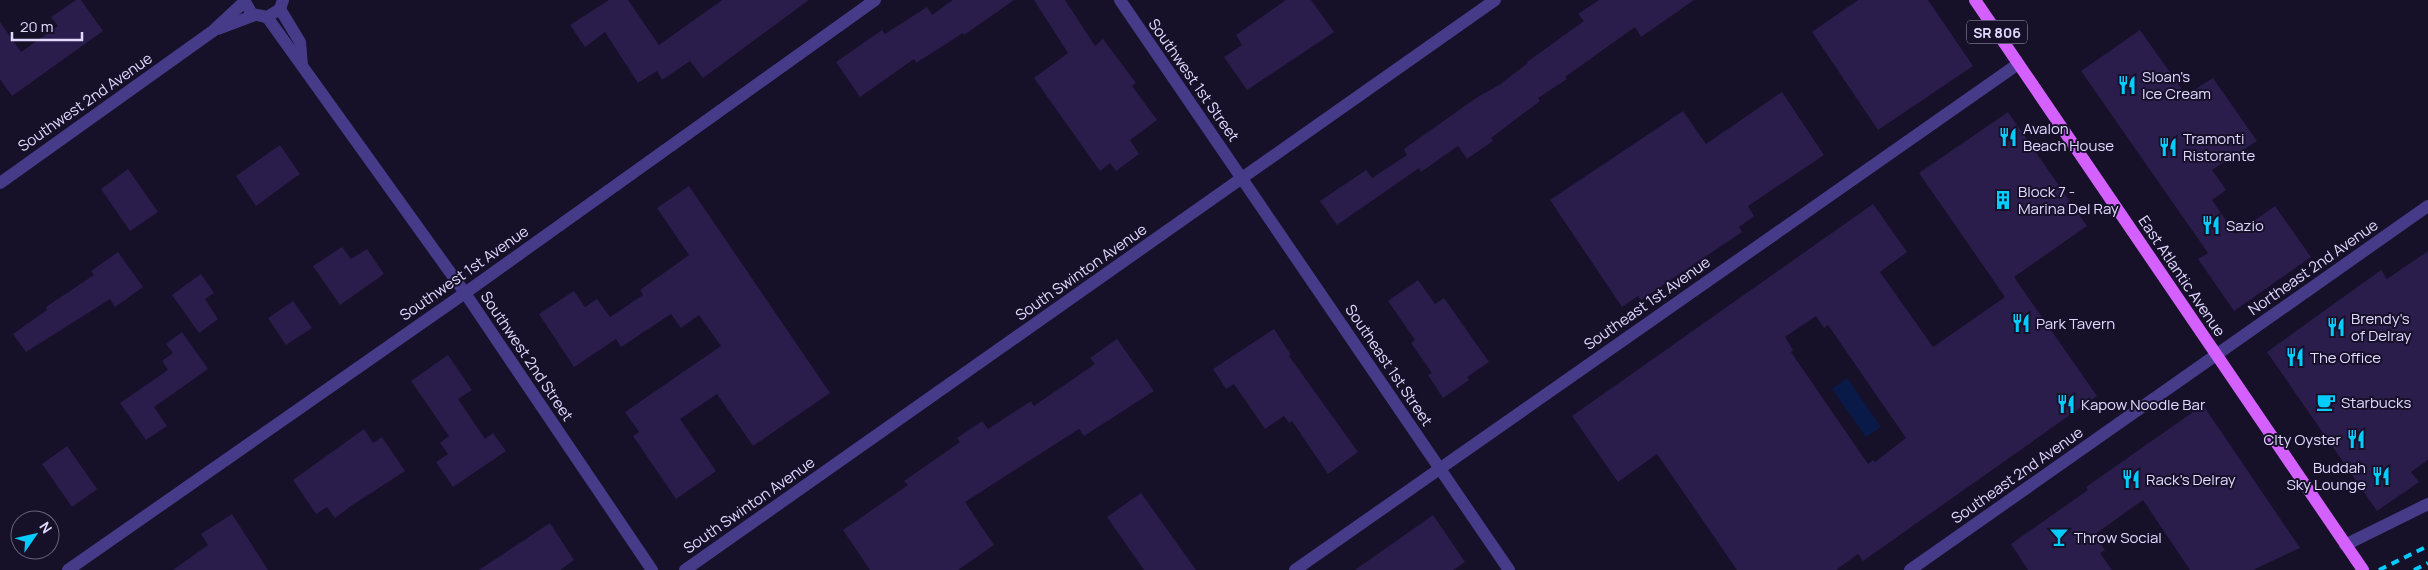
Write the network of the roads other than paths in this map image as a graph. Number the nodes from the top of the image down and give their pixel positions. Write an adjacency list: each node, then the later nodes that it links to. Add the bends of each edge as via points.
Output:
1 (875, 0): 14 (street, Southwest 1st Avenue)
2 (1120, 0): 11 (street, Southwest 1st Street)
3 (1495, 0): 11 (street, South Swinton Avenue)
4 (1975, 0): 9 (main road, East Atlantic Avenue / SR 806)
5 (244, 1): 7 (street, Southwest 2nd Street); 8 (street, Southwest 2nd Avenue)
6 (281, 4): 7 (street, Southwest 2nd Street); 10 (street, Southwest 2nd Street, via 300,42)
7 (261, 16): 8 (street, Southwest 2nd Avenue); 10 (street, Southwest 2nd Street)
8 (214, 31): 12 (street, Southwest 2nd Avenue)
9 (2018, 64): 15 (main road, East Atlantic Avenue / SR 806); 16 (street, Southeast 1st Avenue)
10 (302, 65): 14 (street, Southwest 2nd Street)
11 (1242, 178): 16 (street, Southeast 1st Street); 21 (street, South Swinton Avenue)
12 (0, 183)
13 (2428, 206): 15 (street, Northeast 2nd Avenue)
14 (465, 293): 19 (street, Southwest 1st Avenue); 20 (street, Southwest 2nd Street)
15 (2216, 355): 18 (main road, East Atlantic Avenue / SR 806); 24 (street, Southeast 2nd Avenue)
16 (1439, 468): 22 (street, Southeast 1st Avenue); 23 (street, Southeast 1st Street)
17 (2428, 504): 18 (street)
18 (2345, 545): 25 (main road, East Atlantic Avenue / SR 806)
19 (68, 570)
20 (652, 570)
21 (685, 570)
22 (1295, 570)
23 (1509, 570)
24 (1910, 570)
25 (2363, 570)

